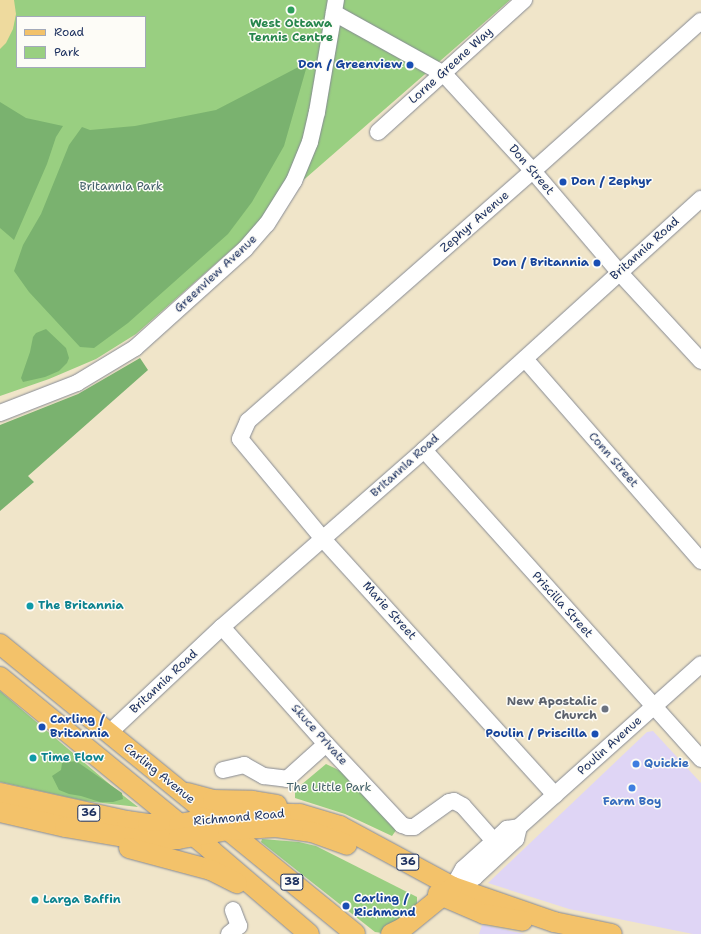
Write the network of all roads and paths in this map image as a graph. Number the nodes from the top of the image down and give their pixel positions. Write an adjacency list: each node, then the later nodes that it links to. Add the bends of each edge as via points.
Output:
1 (524, 0): 4 (street, Lorne Greene Way)
2 (335, 7): 4 (street, Don Street); 11 (street, Greenview Avenue, via 310,142 294,181 267,224 244,249 135,348 77,383)
3 (701, 21): 6 (street, Zephyr Avenue)
4 (444, 74): 5 (street, Lorne Greene Way); 6 (street, Don Street)
5 (378, 132)
6 (533, 172): 8 (street, Don Street); 12 (street, Zephyr Avenue)
7 (701, 199): 8 (street, Britannia Road)
8 (619, 272): 9 (street, Britannia Road); 10 (street, Don Street)
9 (524, 359): 13 (street, Britannia Road); 15 (street, Conn Street)
10 (701, 361)
11 (0, 413)
12 (248, 421): 14 (street, Marie Street, via 240,439)
13 (424, 450): 14 (street, Britannia Road); 20 (street, Priscilla Street)
14 (323, 539): 16 (street, Britannia Road); 27 (street, Marie Street)
15 (701, 561)
16 (222, 628): 21 (street, Britannia Road); 22 (street, Skuce Private)
17 (0, 644): 21 (main road, Carling Avenue / 38)
18 (701, 664): 20 (street, Poulin Avenue)
19 (0, 677): 30 (main road, 38)
20 (654, 707): 23 (street, Priscilla Street); 27 (street, Poulin Avenue)
21 (109, 733): 25 (main road, Carling Avenue / 38)
22 (326, 744): 24 (street, via 287,779 264,776 244,765); 35 (street, Skuce Private, via 397,820 408,827 414,826 454,801 463,806)
23 (701, 759)
24 (223, 770)
25 (168, 781): 29 (main road, via 203,799 260,802 282,806); 31 (main road, Carling Avenue / 38)
26 (0, 793): 30 (main road, Richmond Road / 36, via 126,821)
27 (555, 795): 33 (street, Poulin Avenue)
28 (0, 812): 32 (main road, Richmond Road / 36)
29 (300, 814): 31 (main road, Richmond Road / 36, via 266,813); 36 (main road, Richmond Road / 36, via 340,826)
30 (179, 824): 31 (main road, Richmond Road / 36); 34 (main road, 38)
31 (221, 824): 34 (main road, Richmond Road / 36); 36 (main road, Richmond Road / 36, via 299,829 325,835); 40 (main road, Carling Avenue / 38)
32 (65, 827): 34 (main road, Richmond Road / 36, via 149,840); 38 (main road, via 116,845 220,873)
33 (518, 827): 35 (street, Poulin Avenue, via 507,829); 36 (street, Poulin Avenue, via 516,839 475,877)
34 (195, 837): 38 (main road, 38)
35 (494, 841): 36 (street, Poulin Avenue, via 463,869)
36 (448, 891): 39 (main road, Poulin Avenue); 42 (main road, Richmond Road / 36, via 554,922)
37 (233, 910): 41 (street, via 239,926)
38 (304, 930)
39 (398, 932)
40 (355, 933)
41 (229, 934)
42 (612, 934)

